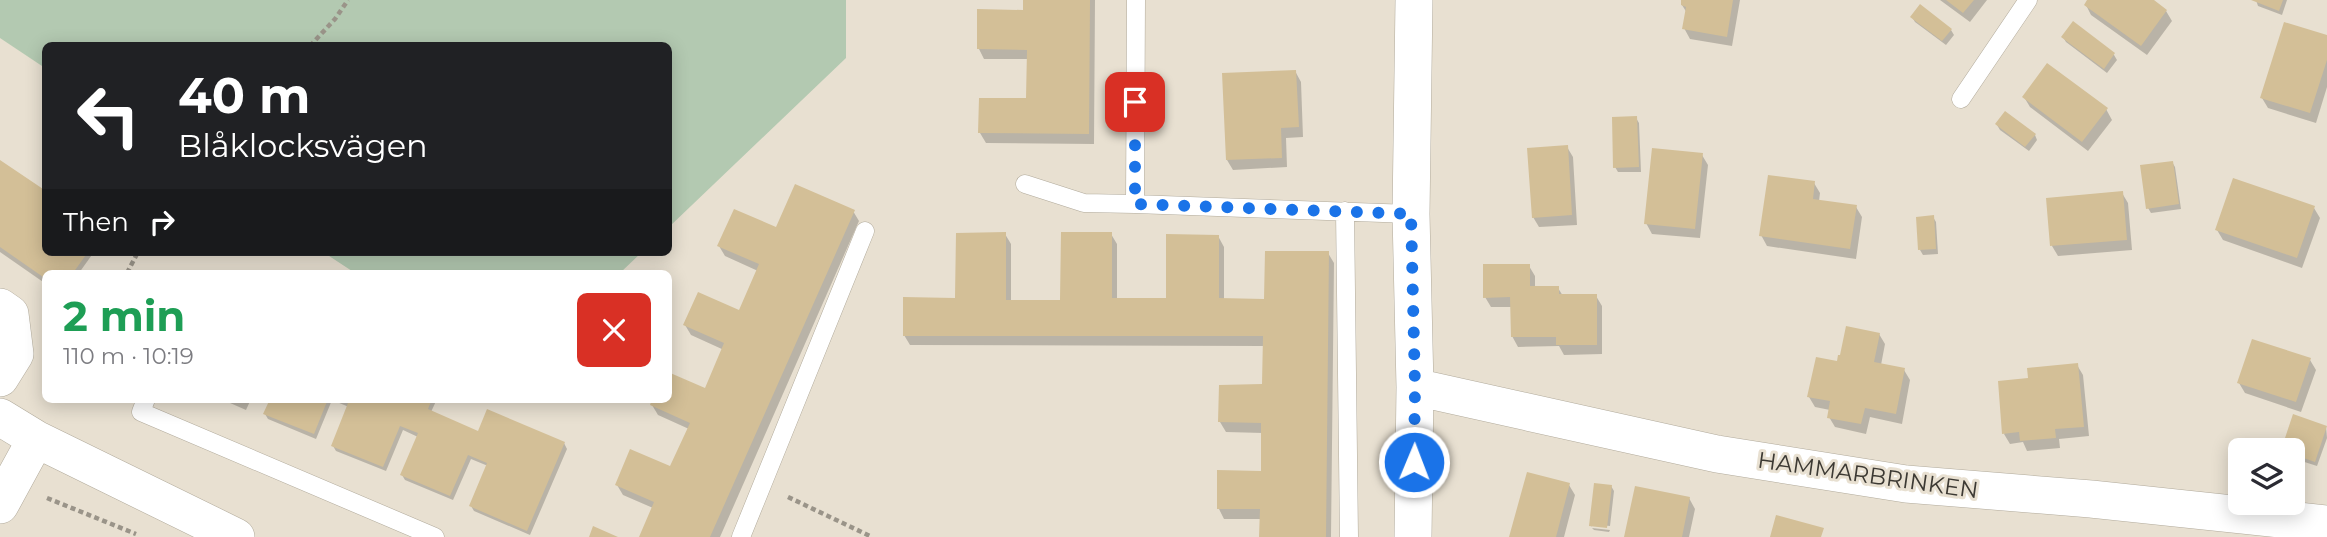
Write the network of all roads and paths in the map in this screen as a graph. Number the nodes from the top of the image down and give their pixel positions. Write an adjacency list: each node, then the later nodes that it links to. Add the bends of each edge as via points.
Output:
1 (348, 0): 5 (path)
2 (1136, 0): 8 (lane)
3 (1414, 0): 10 (street)
4 (2028, 0): 6 (lane)
5 (314, 42)
6 (1961, 99)
7 (1024, 184): 8 (lane, via 1084,203)
8 (1135, 204): 9 (lane)
9 (1345, 211): 10 (lane); 26 (lane)
10 (1411, 214): 14 (street)
11 (865, 231): 18 (lane)
12 (0, 307): 13 (street, via 10,314 15,354)
13 (0, 378)
14 (1415, 387): 20 (street, HAMMARBRINKEN, via 1717,454 1906,484); 27 (street)
15 (144, 403): 23 (lane, via 141,412)
16 (0, 417): 17 (street)
17 (36, 439): 19 (street); 22 (street)
18 (762, 485): 24 (lane); 25 (path)
19 (6, 494): 21 (path)
20 (2327, 524)
21 (143, 537)
22 (236, 537)
23 (435, 537)
24 (741, 537)
25 (872, 537)
26 (1349, 537)
27 (1413, 537)

